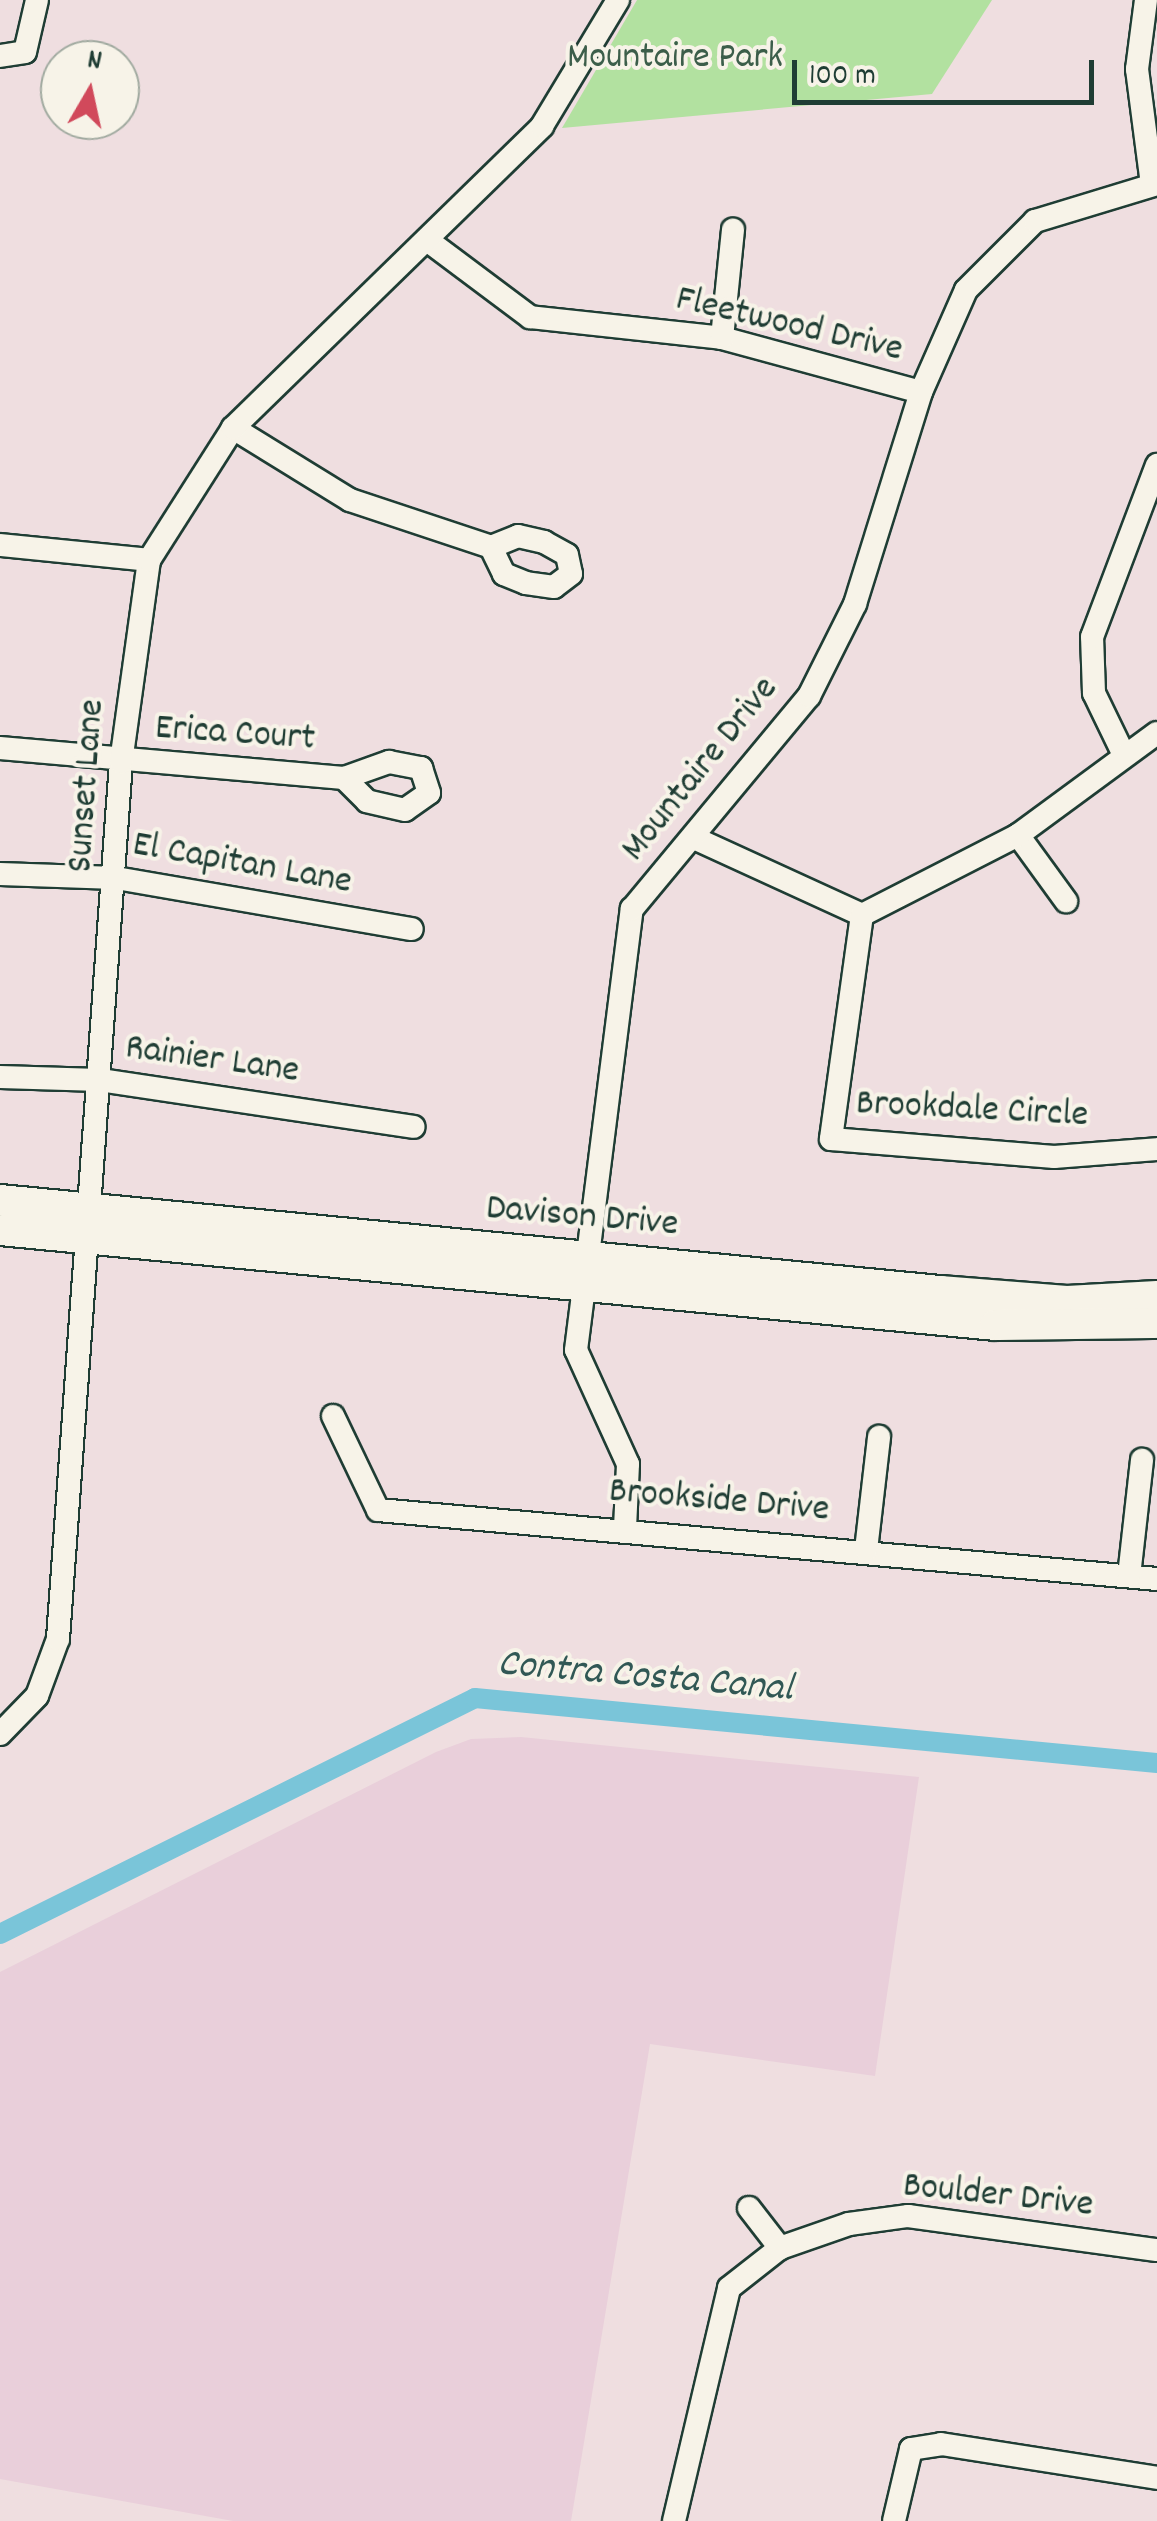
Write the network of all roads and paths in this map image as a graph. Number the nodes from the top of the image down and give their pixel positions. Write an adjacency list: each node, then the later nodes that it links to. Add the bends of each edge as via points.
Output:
1 (36, 0): 4 (street, via 25,52)
2 (1146, 0): 5 (street, via 1137,69)
3 (610, 2): 7 (street, Sunset Lane, via 542,126)
4 (0, 56)
5 (1154, 185): 9 (street, Mountaire Drive, via 1035,222 966,290)
6 (733, 230): 8 (street)
7 (428, 240): 8 (street, Fleetwood Drive, via 530,316); 10 (street, Sunset Lane)
8 (722, 338): 9 (street, Fleetwood Drive)
9 (921, 392): 21 (street, Mountaire Drive, via 856,604 809,696)
10 (233, 428): 13 (street, via 350,500); 14 (street, Sunset Lane)
11 (1157, 465): 17 (street, via 1092,636 1094,693)
12 (0, 545): 14 (street)
13 (491, 548)
14 (149, 560): 18 (street, Sunset Lane)
15 (1157, 732): 17 (street)
16 (0, 748): 18 (street, Erica Court)
17 (1123, 753): 20 (street)
18 (120, 762): 19 (street, Erica Court); 23 (street, Sunset Lane)
19 (344, 778)
20 (1018, 835): 24 (street); 25 (street)
21 (694, 838): 25 (street); 34 (street, Mountaire Drive, via 632,909)
22 (0, 874): 23 (street, El Capitan Lane)
23 (116, 878): 26 (street, El Capitan Lane); 28 (street, Sunset Lane)
24 (1066, 901)
25 (862, 915): 30 (street, Brookdale Circle, via 830,1140 1054,1157)
26 (412, 929)
27 (0, 1077): 28 (street, Rainier Lane)
28 (100, 1080): 29 (street, Rainier Lane); 32 (street, Sunset Lane)
29 (413, 1126)
30 (1157, 1149)
31 (0, 1200): 32 (main road, Davison Drive)
32 (89, 1224): 33 (main road, Davison Drive); 34 (main road, Davison Drive); 44 (street, Sunset Lane, via 58,1639 37,1696)
33 (0, 1230)
34 (580, 1272): 35 (main road, Davison Drive, via 1067,1301); 36 (main road, Davison Drive, via 996,1325); 40 (street, Mountaire Drive, via 576,1350 628,1464)
35 (1157, 1296)
36 (1157, 1322)
37 (333, 1416): 40 (street, Brookside Drive, via 378,1510)
38 (878, 1437): 41 (street)
39 (1142, 1460): 42 (street)
40 (625, 1528): 41 (street, Brookside Drive)
41 (866, 1550): 42 (street, Brookside Drive)
42 (1129, 1576): 43 (street, Brookside Drive)
43 (1157, 1579)
44 (0, 1734)
45 (748, 2208): 46 (street)
46 (780, 2248): 47 (street, Boulder Drive, via 849,2224 908,2216); 49 (street, Boulder Drive, via 729,2288)
47 (1157, 2250)
48 (1157, 2478): 50 (street, via 941,2444 911,2449)
49 (674, 2521)
50 (894, 2521)

